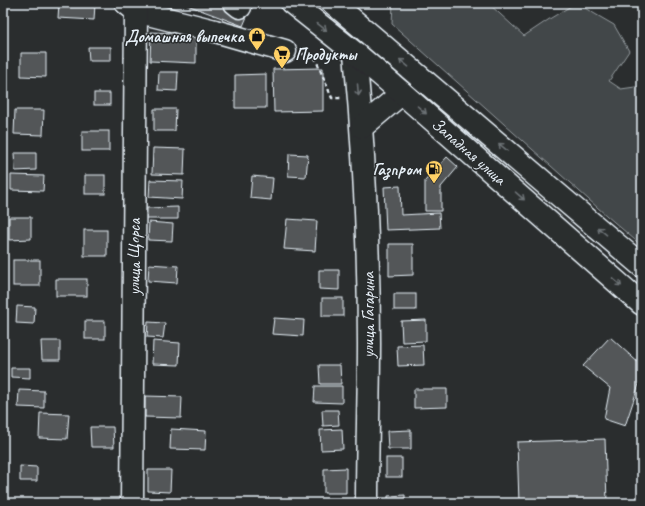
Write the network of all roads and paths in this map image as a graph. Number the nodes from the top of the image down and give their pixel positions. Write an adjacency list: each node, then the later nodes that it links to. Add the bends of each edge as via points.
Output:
1 (292, 3): 5 (street, Западная улица, one-way to 5)
2 (333, 3): 9 (street, Западная улица, one-way to 2)
3 (131, 7): 4 (street); 11 (street, улица Щорса)
4 (285, 51): 7 (path, via 314,55 332,98)
5 (355, 53): 6 (street, Западная улица); 7 (street, улица Гагарина, one-way to 7)
6 (402, 92): 8 (street); 10 (street, Западная улица, one-way to 10)
7 (359, 99): 8 (street, улица Гагарина)
8 (362, 127): 12 (street, улица Гагарина, via 369,334)
9 (642, 266)
10 (642, 304)
11 (132, 503)
12 (367, 503)

